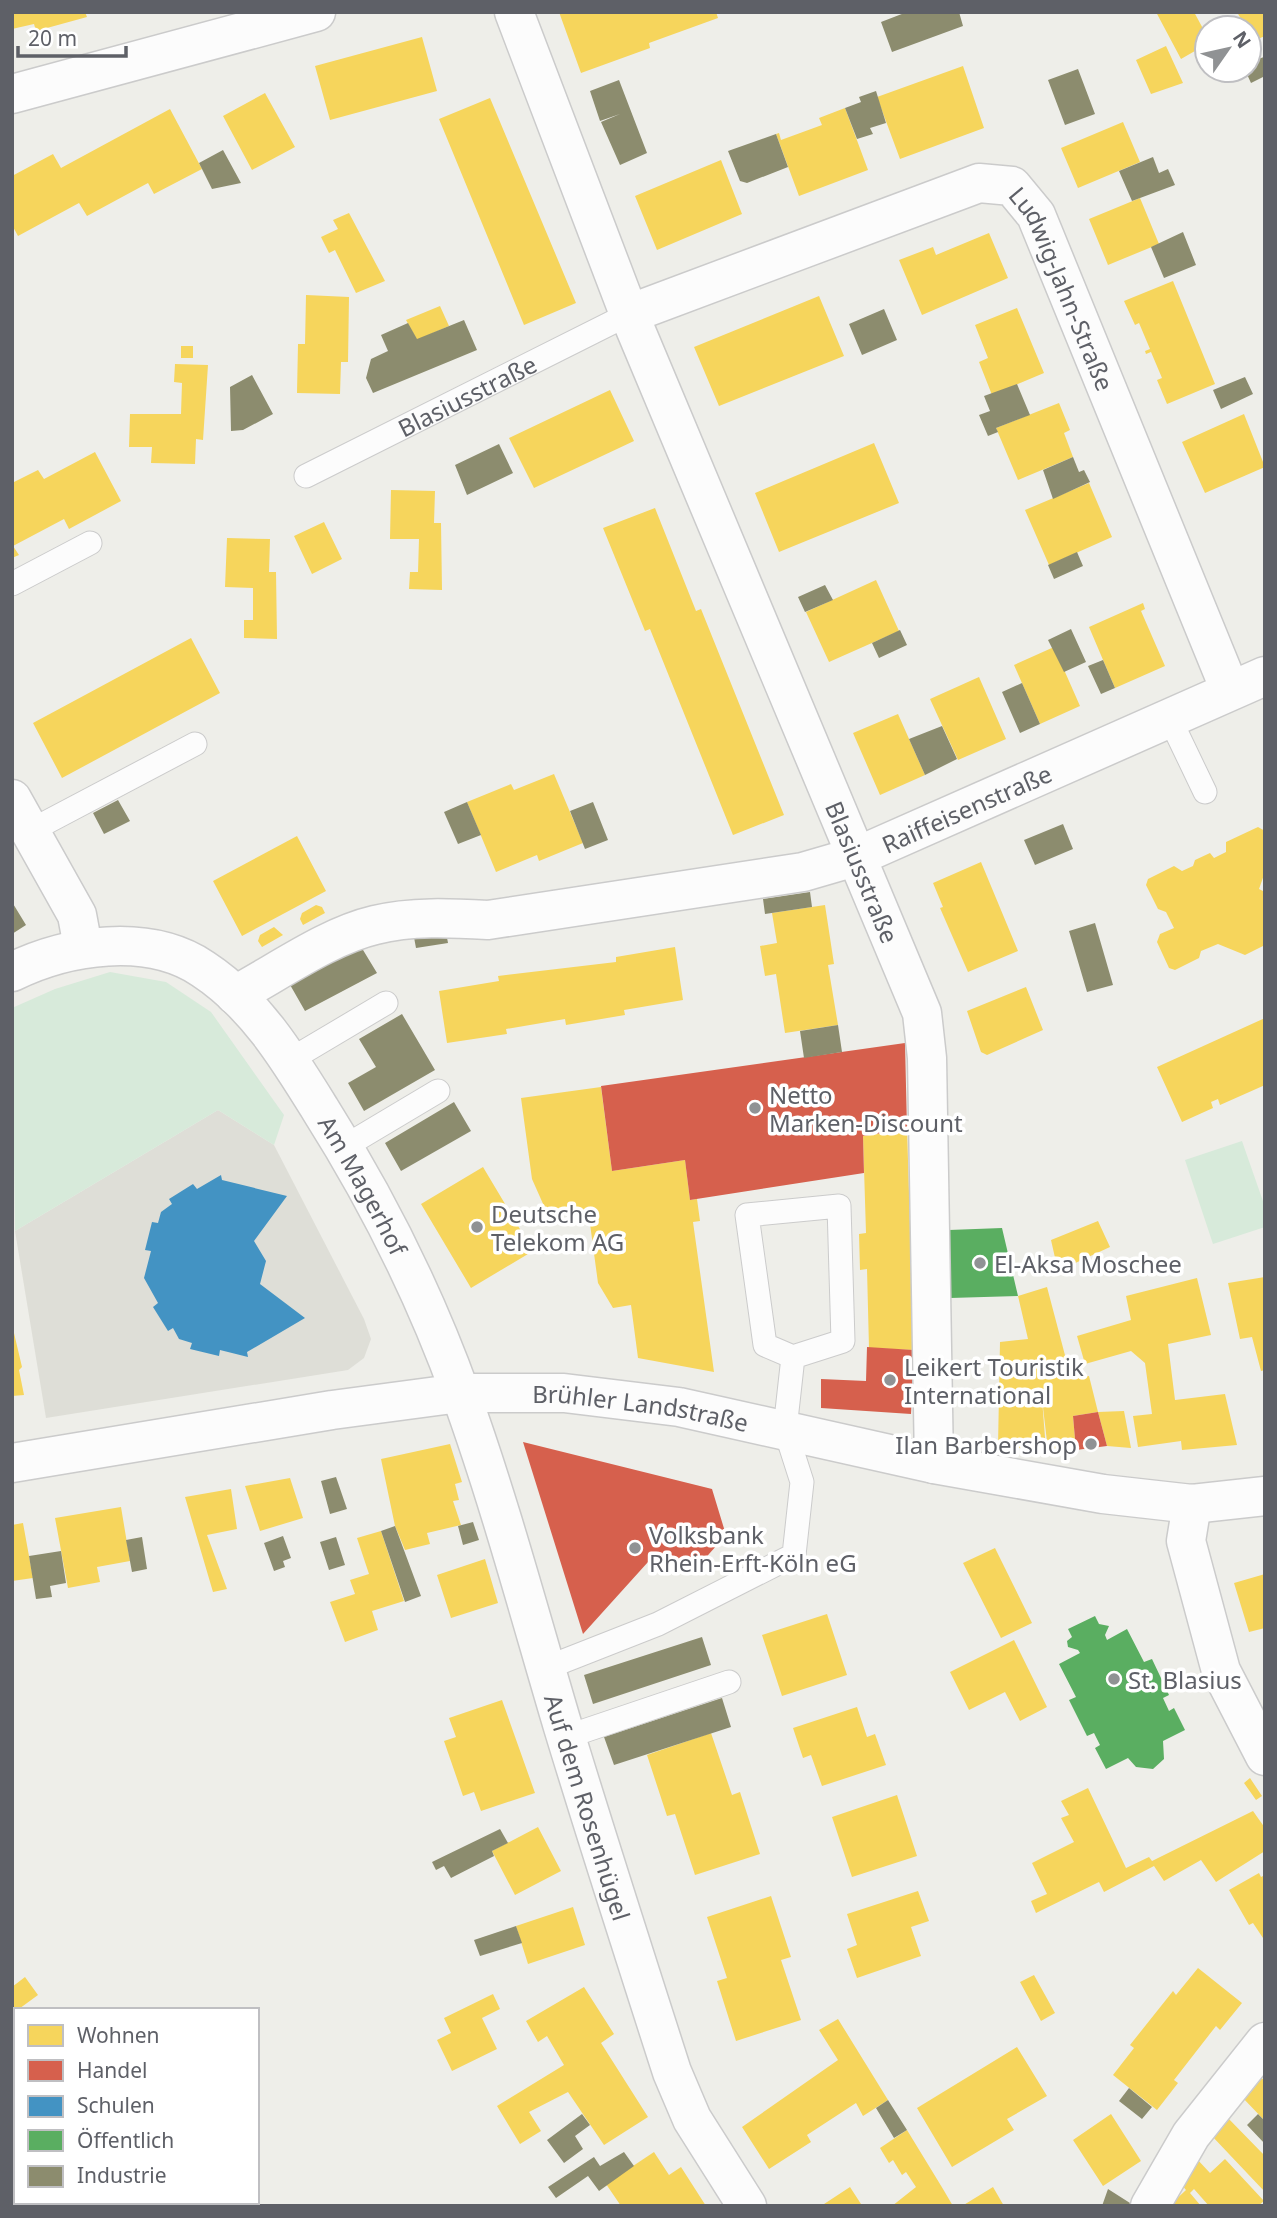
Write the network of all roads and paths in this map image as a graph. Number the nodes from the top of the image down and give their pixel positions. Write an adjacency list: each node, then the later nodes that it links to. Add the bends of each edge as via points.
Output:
1 (317, 12): 3 (street)
2 (514, 12): 4 (street, Blasiusstraße)
3 (12, 94)
4 (629, 314): 5 (lane, Blasiusstraße); 9 (street, Ludwig-Jahn-Straße, via 979,183 1012,186 1036,215); 14 (street, Blasiusstraße)
5 (306, 475)
6 (90, 543): 7 (lane)
7 (12, 584)
8 (1265, 676): 9 (street, Raiffeisenstraße)
9 (1230, 690): 10 (street, Raiffeisenstraße)
10 (1170, 717): 12 (lane); 14 (street, Raiffeisenstraße)
11 (195, 744): 13 (lane)
12 (1205, 792)
13 (22, 815): 15 (street, via 77,915)
14 (858, 856): 17 (street, Raiffeisenstraße, via 803,872 488,919 376,924 349,933); 26 (street, Blasiusstraße, via 922,1013 927,1058)
15 (83, 947): 16 (street, Am Magerhof); 17 (street, Am Magerhof, via 122,946 160,952 200,967)
16 (12, 972)
17 (235, 995): 19 (street, Am Magerhof)
18 (386, 1003): 19 (lane)
19 (290, 1060): 21 (street, Am Magerhof)
20 (438, 1091): 21 (lane)
21 (344, 1147): 23 (street, Am Magerhof, via 398,1245)
22 (793, 1357): 22 (lane, via 765,1345 747,1215 839,1206 843,1341); 24 (lane)
23 (460, 1393): 24 (street, Brühler Landstraße, via 577,1394 679,1407); 25 (street, Brühler Landstraße); 29 (street, Auf dem Rosenhügel)
24 (785, 1429): 26 (street, Brühler Landstraße); 29 (lane, via 802,1482 794,1555 658,1624)
25 (12, 1464)
26 (934, 1464): 28 (street, Brühler Landstraße, via 1103,1494)
27 (1265, 1496): 28 (street, Brühler Landstraße)
28 (1192, 1504): 32 (street, via 1186,1541 1221,1671)
29 (546, 1668): 31 (street, Auf dem Rosenhügel)
30 (729, 1682): 31 (lane)
31 (566, 1737): 34 (street, Auf dem Rosenhügel, via 672,2072 692,2119)
32 (1265, 1756)
33 (1265, 2042): 35 (street, via 1191,2135)
34 (747, 2206)
35 (1150, 2206)

